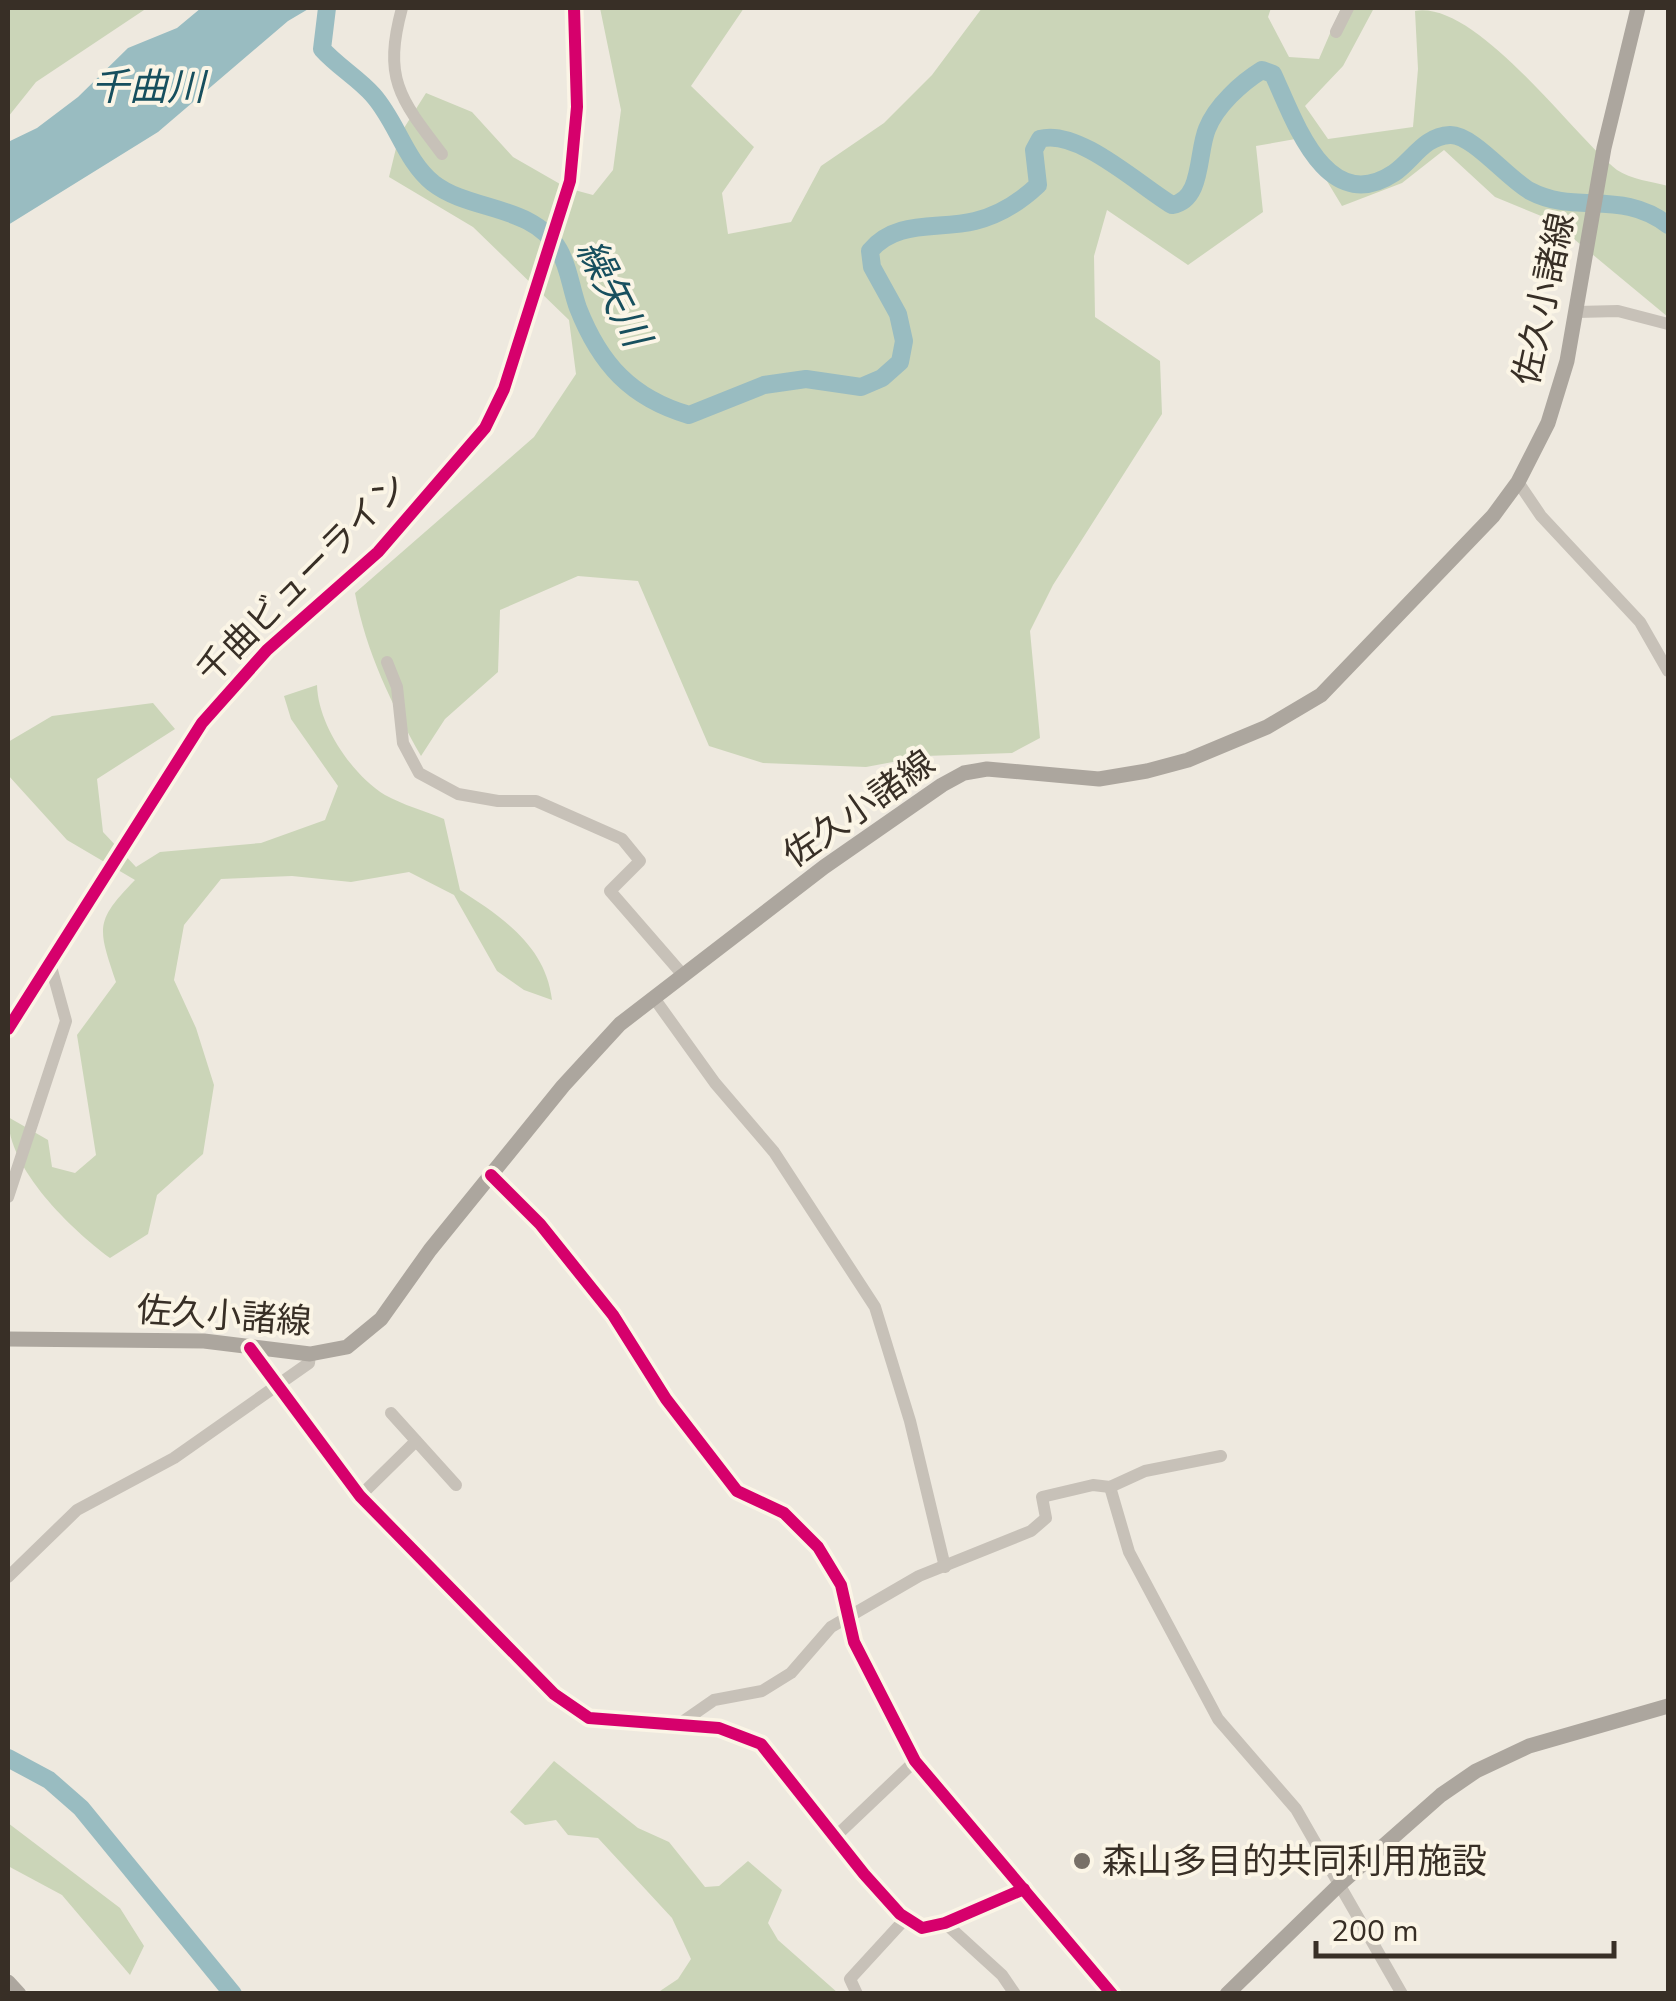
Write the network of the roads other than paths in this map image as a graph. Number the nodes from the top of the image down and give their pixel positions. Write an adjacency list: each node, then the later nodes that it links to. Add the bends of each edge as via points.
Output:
1 (402, 8): 6 (street, via 391,58 394,79)
2 (574, 8): 12 (street, 千曲ビューライン, via 577,107 570,181 504,390 468,454 378,552 240,677 202,723)
3 (1348, 8): 5 (street)
4 (1638, 8): 7 (main road, 佐久小諸線, via 1604,148)
5 (1336, 32)
6 (442, 154)
7 (1577, 312): 8 (street, via 1618,311); 9 (main road, 佐久小諸線, via 1552,410)
8 (1668, 324)
9 (1518, 482): 11 (street, via 1640,622); 13 (main road, 佐久小諸線, via 1349,669 1293,713 1147,771 1098,778 1008,769 964,773 824,867)
10 (387, 662): 13 (street, via 403,743 419,774 458,794 536,801 622,839 640,862 610,891)
11 (1668, 671)
12 (50, 962): 15 (street, 千曲ビューライン); 17 (street, via 66,1020)
13 (683, 975): 14 (main road, 佐久小諸線)
14 (654, 998): 16 (main road, 佐久小諸線, via 595,1049); 28 (street, via 774,1152 876,1307)
15 (8, 1029)
16 (491, 1175): 20 (main road, 佐久小諸線, via 366,1335 347,1347); 30 (street, via 613,1315 737,1491 784,1513 818,1547 842,1585)
17 (8, 1197)
18 (8, 1340): 19 (main road, 佐久小諸線, via 153,1338)
19 (250, 1348): 20 (main road, 佐久小諸線); 21 (street)
20 (310, 1354): 21 (street, via 310,1363)
21 (277, 1386): 27 (street); 29 (street, via 174,1458 77,1510)
22 (391, 1413): 23 (street)
23 (416, 1441): 25 (street); 27 (street)
24 (1221, 1456): 26 (street, via 1145,1471)
25 (456, 1485)
26 (1110, 1487): 28 (street, via 1042,1497 1046,1518 1031,1531); 35 (street, via 1129,1552 1210,1704 1296,1810)
27 (360, 1496): 32 (street, via 554,1694 589,1718)
28 (944, 1566): 30 (street)
29 (8, 1577)
30 (848, 1616): 32 (street, via 819,1638 791,1674 762,1691 714,1700); 33 (street, via 854,1642)
31 (1668, 1706): 35 (main road, via 1505,1754 1441,1794)
32 (676, 1726): 34 (street, via 736,1731 762,1744)
33 (915, 1760): 34 (street); 36 (street)
34 (835, 1837): 37 (street)
35 (1339, 1885): 44 (main road); 45 (street)
36 (1024, 1888): 38 (street); 43 (street)
37 (906, 1918): 38 (street, via 922,1928); 41 (street, via 850,1979)
38 (945, 1924): 42 (street)
39 (8, 1982): 40 (main road)
40 (19, 1994)
41 (856, 1994)
42 (1016, 1994)
43 (1112, 1994)
44 (1226, 1994)
45 (1402, 1994)

